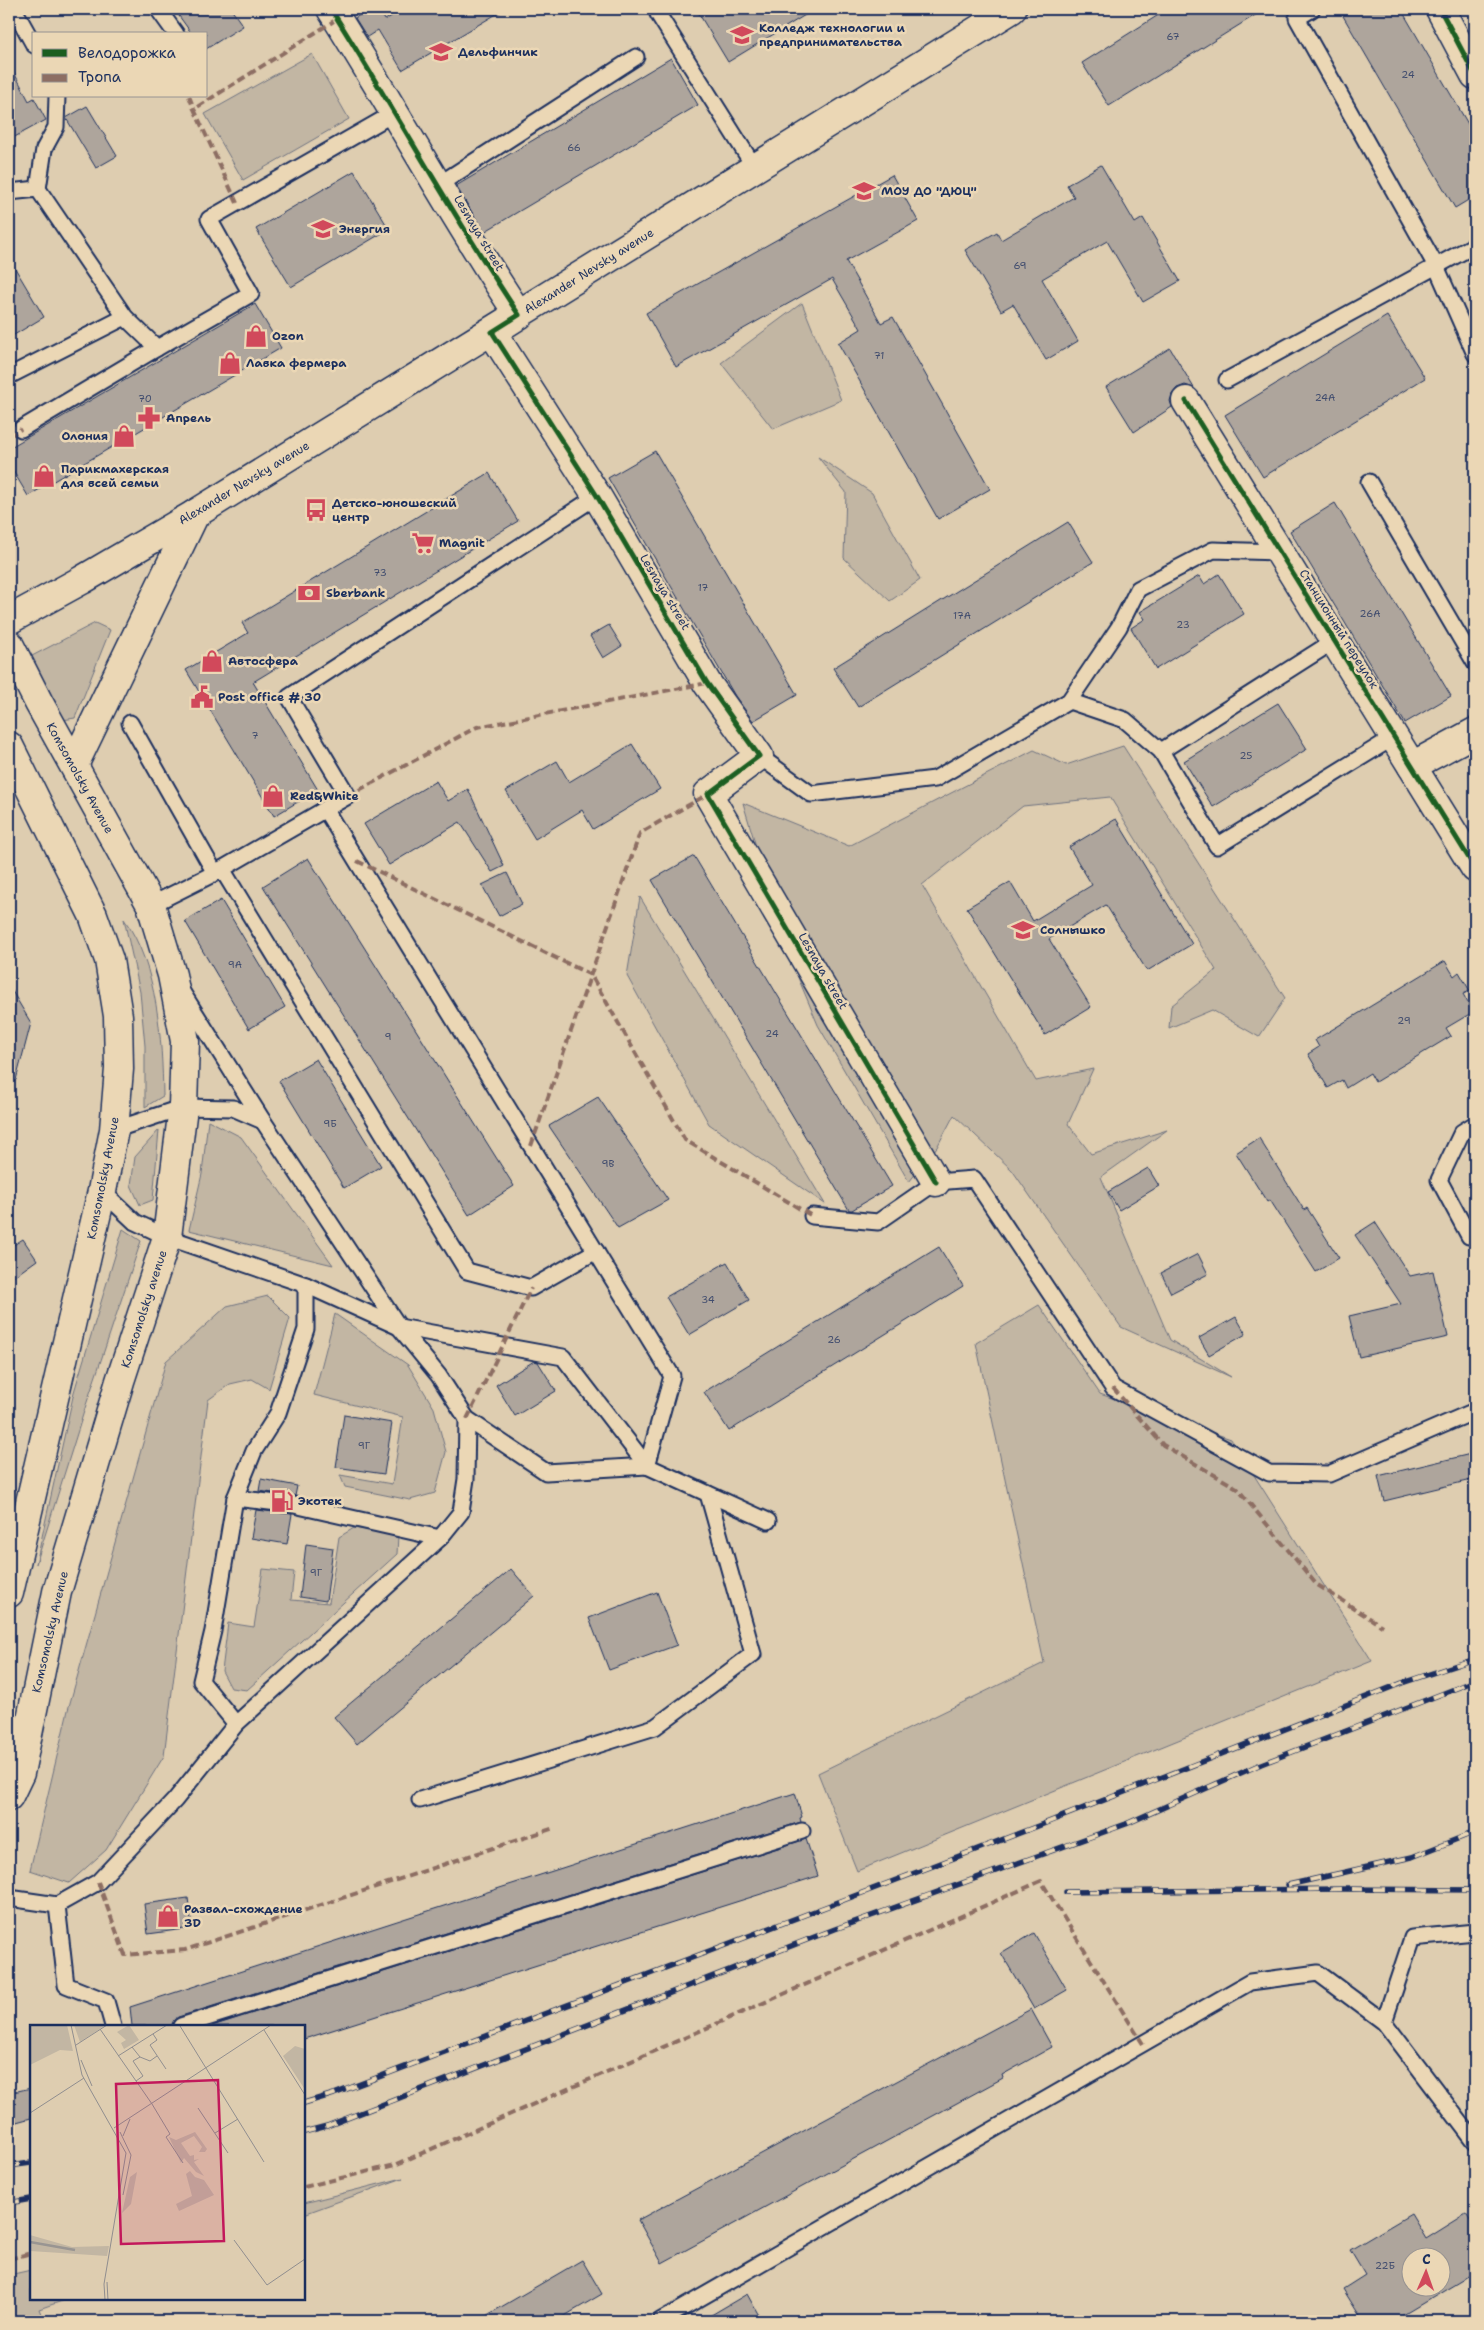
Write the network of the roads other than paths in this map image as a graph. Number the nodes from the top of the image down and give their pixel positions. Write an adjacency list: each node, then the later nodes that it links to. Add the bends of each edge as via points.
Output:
1 (14, 9): 9 (lane)
2 (158, 9): 8 (lane)
3 (331, 9): 13 (main road, Lesnaya street)
4 (1312, 9): 19 (lane, via 1296,18)
5 (1440, 9): 11 (main road)
6 (1005, 10): 14 (main road, Alexander Nevsky avenue)
7 (658, 14): 14 (lane)
8 (175, 32)
9 (32, 41)
10 (636, 57): 15 (lane)
11 (1473, 65)
12 (57, 98): 16 (lane, via 56,127 44,149)
13 (396, 112): 15 (main road, Lesnaya street); 23 (lane, via 209,219 251,294)
14 (755, 168): 20 (main road, Alexander Nevsky avenue)
15 (438, 185): 20 (main road, Lesnaya street)
16 (38, 189): 17 (lane); 21 (lane)
17 (9, 192)
18 (1475, 245): 19 (lane)
19 (1436, 266): 24 (lane); 26 (lane)
20 (518, 315): 22 (main road)
21 (125, 317): 23 (lane); 25 (lane)
22 (492, 332): 30 (main road, Lesnaya street); 31 (main road, Alexander Nevsky avenue)
23 (157, 348): 28 (lane)
24 (1475, 354)
25 (9, 376)
26 (1228, 380)
27 (1186, 401): 32 (main road, Станционный переулок)
28 (21, 429)
29 (1369, 482): 36 (lane)
30 (597, 496): 43 (main road, Lesnaya street, via 707,683); 46 (lane, via 290,696 348,796)
31 (195, 514): 33 (main road, Alexander Nevsky avenue); 44 (main road)
32 (1280, 552): 34 (main road, Станционный переулок); 37 (lane, via 1213,550 1138,589 1119,627)
33 (9, 620)
34 (1334, 641): 40 (main road, Станционный переулок); 41 (lane)
35 (9, 644): 44 (main road, Komsomolsky Avenue)
36 (1475, 663)
37 (1069, 701): 41 (lane, via 1125,720); 43 (lane, via 935,780 811,794)
38 (130, 723): 48 (lane)
39 (1475, 732): 45 (main road)
40 (1394, 737): 41 (lane, via 1217,846); 45 (main road, Станционный переулок)
41 (1161, 750)
42 (10, 752): 54 (main road, Komsomolsky Avenue, via 94,914 109,960 118,1016 119,1069)
43 (760, 756): 55 (main road, Lesnaya street, via 708,794)
44 (74, 765): 49 (main road, Komsomolsky Avenue)
45 (1412, 766): 47 (main road, Станционный переулок)
46 (325, 809): 48 (lane); 60 (lane)
47 (1475, 868)
48 (219, 871): 49 (lane); 60 (lane, via 467,1271 531,1288)
49 (151, 905): 50 (main road, Komsomolsky Avenue)
50 (172, 976): 51 (main road, Komsomolsky Avenue, via 185,1041); 52 (lane)
51 (183, 1107): 52 (lane, via 233,1108); 54 (lane); 59 (main road, Komsomolsky Avenue)
52 (263, 1121): 62 (lane)
53 (1475, 1124): 58 (lane, via 1462,1132 1439,1180 1469,1236)
54 (114, 1130): 56 (main road, Komsomolsky Avenue)
55 (936, 1182): 57 (lane, via 878,1222); 63 (lane, via 974,1179 1113,1388 1269,1473 1329,1474)
56 (102, 1191): 59 (lane, via 135,1222); 70 (main road, Komsomolsky Avenue)
57 (812, 1216)
58 (1475, 1236)
59 (168, 1237): 61 (lane); 72 (main road, Komsomolsky Avenue, via 56,1592 20,1773)
60 (596, 1251): 65 (lane, via 672,1376)
61 (306, 1284): 62 (lane); 67 (lane, via 306,1329 278,1413 254,1451)
62 (399, 1327): 64 (lane, via 439,1376); 65 (lane, via 562,1358)
63 (1475, 1411)
64 (467, 1420): 65 (lane, via 546,1472); 69 (lane, via 466,1478 461,1512)
65 (646, 1466): 66 (lane)
66 (708, 1494): 68 (lane); 73 (lane, via 753,1654 656,1727)
67 (235, 1498): 69 (lane, via 294,1504); 71 (lane, via 201,1681)
68 (768, 1521)
69 (440, 1538): 71 (lane)
70 (9, 1593)
71 (236, 1724): 76 (lane, via 175,1800 98,1882)
72 (9, 1796)
73 (420, 1800)
74 (802, 1831): 80 (lane)
75 (9, 1898): 76 (lane)
76 (57, 1905): 79 (lane, via 66,1985 106,2000)
77 (1475, 1932): 78 (lane, via 1412,1938)
78 (1384, 2022): 81 (lane); 82 (lane, via 1318,1973 1250,1982)
79 (113, 2025)
80 (184, 2025)
81 (1474, 2139)
82 (660, 2321)

